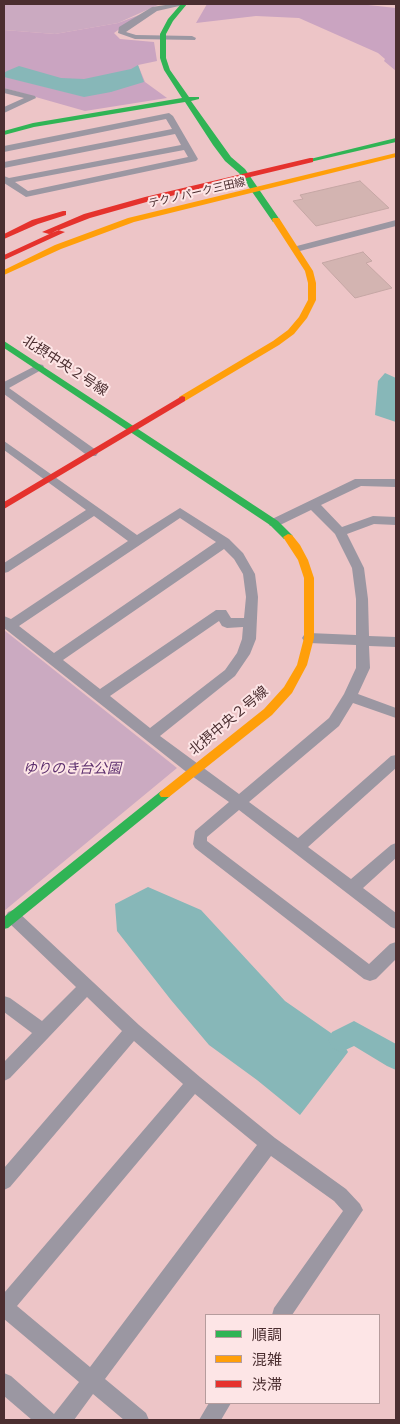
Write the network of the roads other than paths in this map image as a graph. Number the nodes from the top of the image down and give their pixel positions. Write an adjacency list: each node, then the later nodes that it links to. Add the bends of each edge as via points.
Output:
1 (184, 4): 3 (street, via 170,20); 3 (street, via 155,9 122,28 125,35)
2 (194, 4): 3 (street)
3 (168, 38): 4 (street); 6 (street, via 163,58 167,70)
4 (192, 38)
5 (4, 90): 7 (street, via 32,98)
6 (192, 99): 8 (street); 19 (street, via 228,159)
7 (4, 110)
8 (94, 114): 9 (street); 11 (street)
9 (105, 128): 10 (street, via 169,116); 16 (street)
10 (177, 131): 15 (street); 18 (street)
11 (4, 133)
12 (396, 133): 19 (street)
13 (396, 140): 25 (street, テクノパーク三田線, via 118,207 49,230)
14 (396, 146): 26 (street, テクノパーク三田線, via 123,212 55,234)
15 (186, 147): 20 (street); 20 (street, via 193,159 26,194)
16 (4, 149)
17 (396, 155): 21 (street)
18 (4, 165)
19 (241, 169): 21 (street); 23 (street, via 101,200)
20 (5, 180)
21 (253, 188): 24 (street); 27 (street, via 123,223 58,247)
22 (396, 223): 24 (street)
23 (4, 236)
24 (296, 249): 31 (street, via 309,271 312,292 308,309 292,332)
25 (4, 251)
26 (4, 258)
27 (4, 273)
28 (4, 344): 29 (street, 北摂中央２号線)
29 (39, 367): 30 (street); 31 (street, 北摂中央２号線)
30 (4, 388): 33 (street)
31 (132, 428): 33 (street); 40 (street, 北摂中央２号線)
32 (4, 446): 34 (street)
33 (92, 453): 34 (street)
34 (49, 478): 37 (street); 38 (street)
35 (396, 483): 36 (street, via 359,482)
36 (313, 504): 40 (street); 41 (street)
37 (4, 506)
38 (94, 510): 42 (street); 44 (street)
39 (396, 521): 41 (street, via 373,520)
40 (274, 523): 47 (street, 北摂中央２号線, via 295,545 309,578)
41 (340, 532): 48 (street, via 358,568)
42 (137, 541): 43 (street, via 180,512); 46 (street)
43 (225, 542): 45 (street, via 239,556 249,574 252,597); 50 (street)
44 (4, 569)
45 (250, 622): 51 (street, via 228,623 221,613); 54 (street, via 249,639 230,673)
46 (7, 623): 50 (street)
47 (309, 638): 48 (street); 56 (street, 北摂中央２号線, via 302,665 288,690 268,712)
48 (362, 640): 49 (street); 52 (street, via 363,668)
49 (396, 642)
50 (53, 660): 51 (street)
51 (100, 696): 54 (street)
52 (350, 696): 53 (street); 57 (street, via 334,722)
53 (396, 713)
54 (151, 735): 56 (street)
55 (396, 760): 58 (street)
56 (194, 770): 57 (street); 61 (street, 北摂中央２号線)
57 (239, 802): 58 (street); 63 (street, via 200,835 200,844 370,974)
58 (298, 847): 60 (street)
59 (396, 849): 60 (street)
60 (353, 887): 62 (street)
61 (8, 921): 64 (street)
62 (396, 922)
63 (396, 949)
64 (86, 987): 66 (street); 67 (street)
65 (4, 1003): 67 (street)
66 (133, 1030): 69 (street); 71 (street)
67 (44, 1032): 68 (street)
68 (4, 1073)
69 (194, 1083): 70 (street); 73 (street, via 4,1307)
70 (269, 1144): 72 (street, via 340,1195 354,1210); 73 (street)
71 (4, 1181)
72 (282, 1314)
73 (91, 1381): 77 (street); 78 (street)
74 (4, 1383): 76 (street)
75 (220, 1404): 79 (street)
76 (47, 1420)
77 (62, 1420)
78 (140, 1420)
79 (208, 1420)

